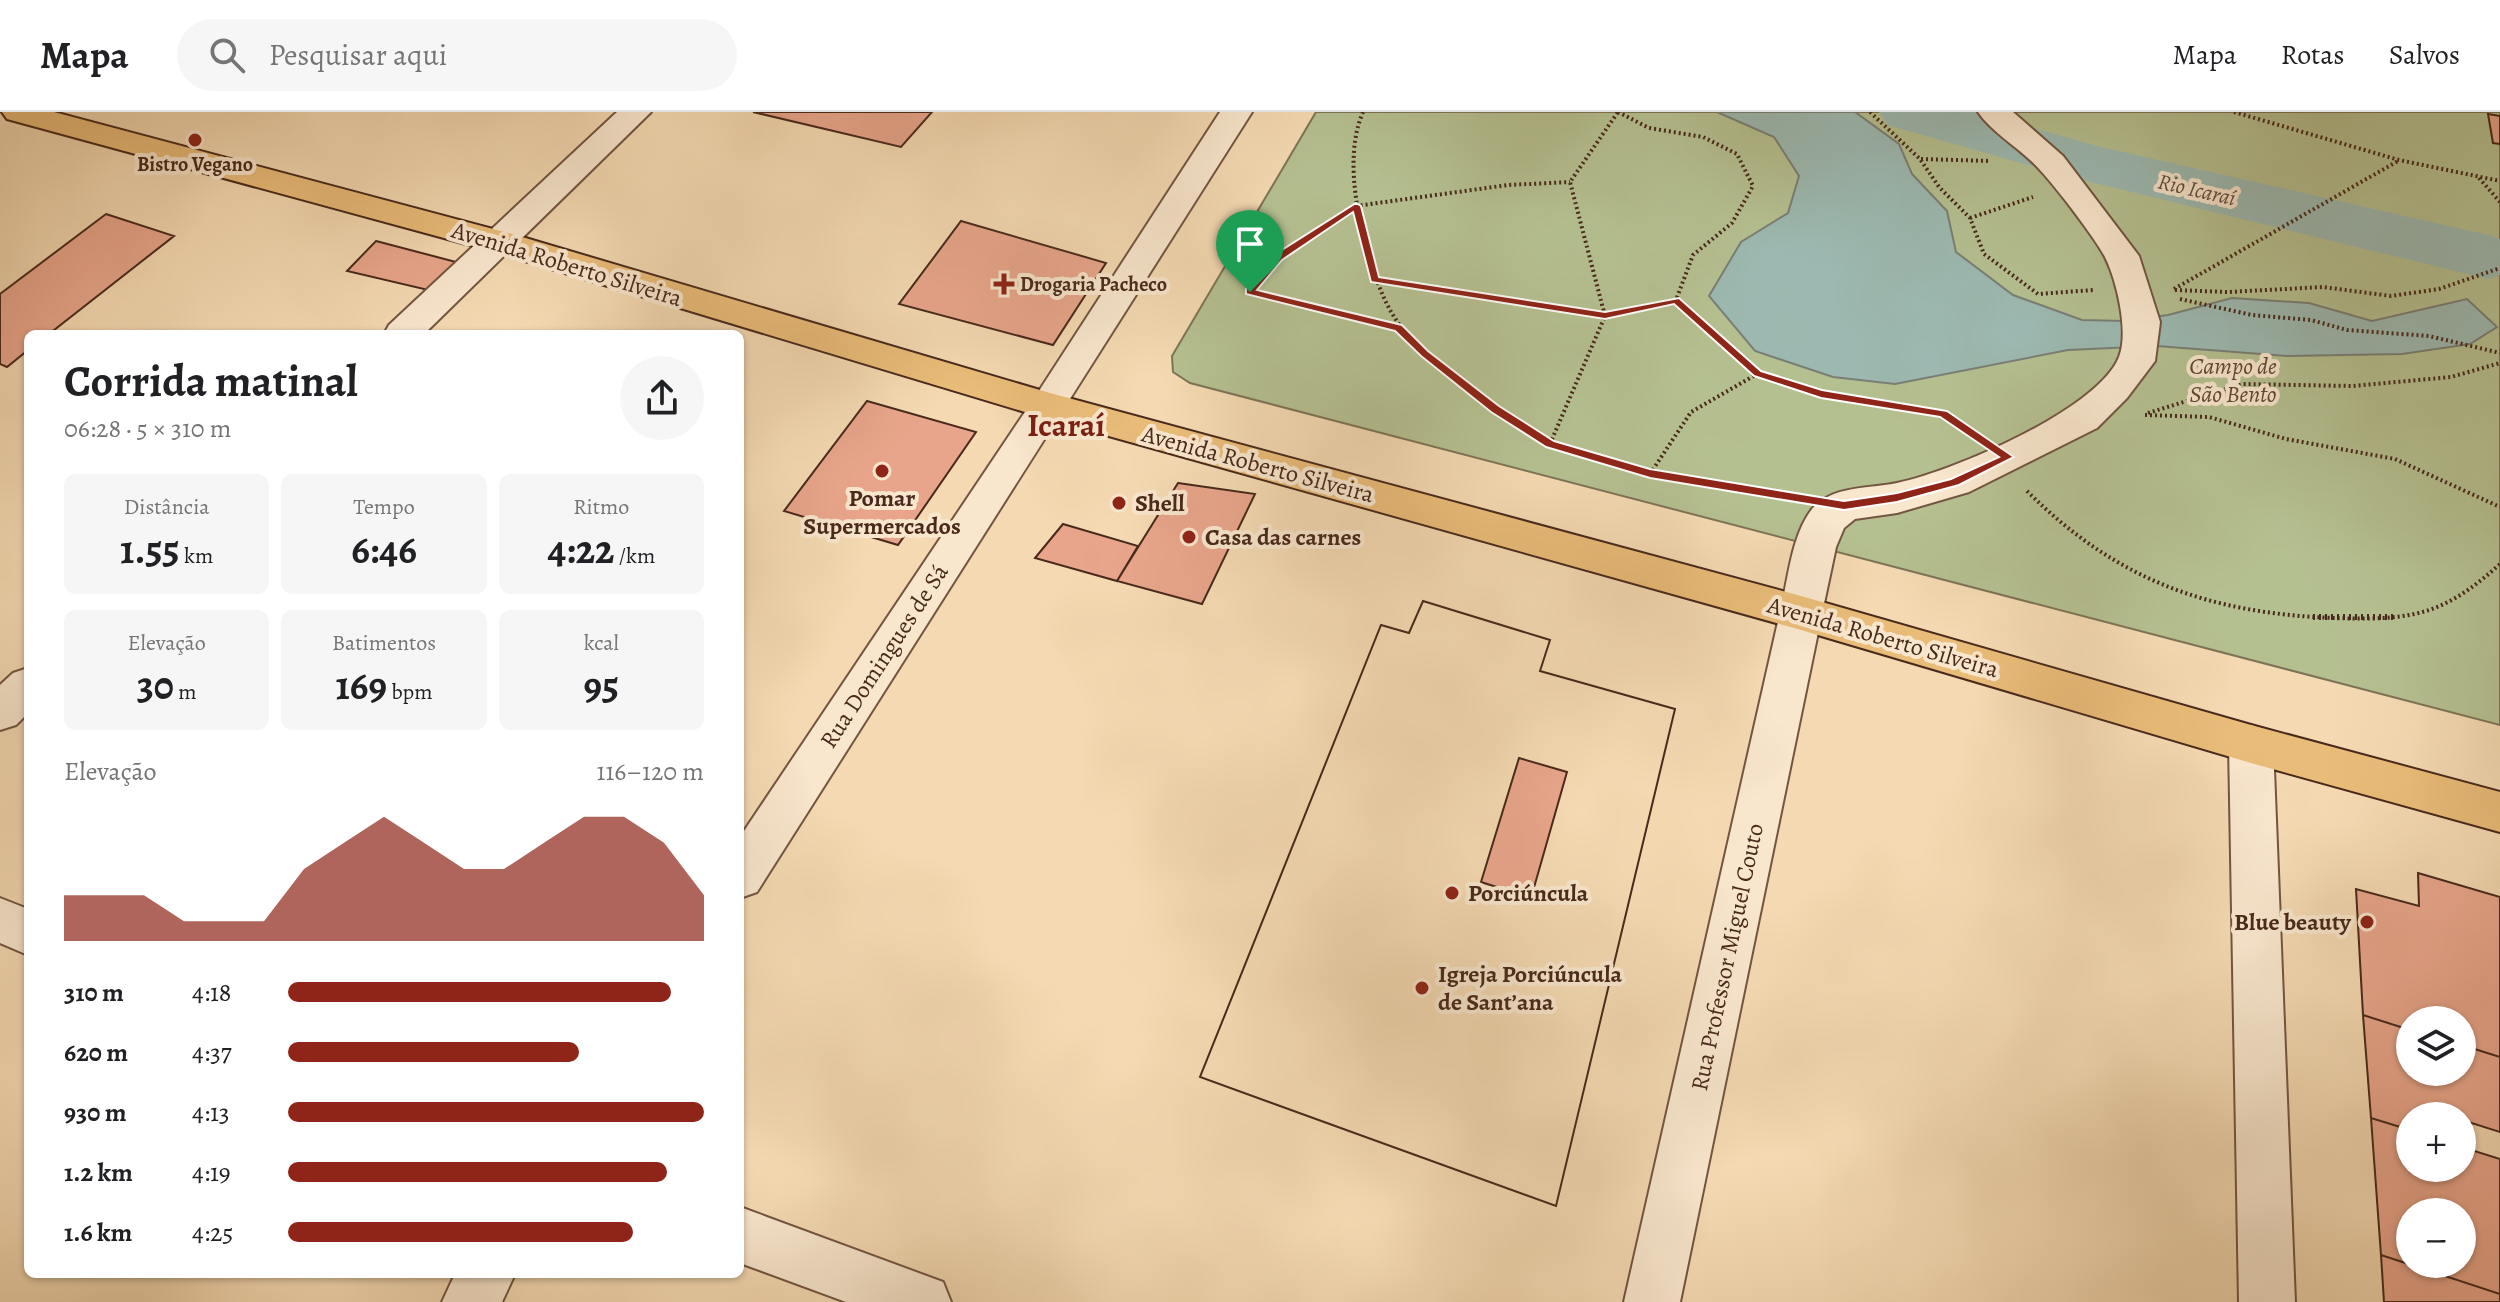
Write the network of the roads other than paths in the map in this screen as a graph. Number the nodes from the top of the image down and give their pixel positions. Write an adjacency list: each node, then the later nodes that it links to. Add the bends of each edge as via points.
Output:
1 (5, 112): 6 (main road)
2 (18, 112): 7 (main road, Avenida Roberto Silveira)
3 (635, 112): 7 (street)
4 (1236, 112): 9 (street, Rua Domingues de Sá)
5 (1994, 112): 10 (street, Rua Professor Miguel Couto, via 2061,174 2122,256 2142,322 2137,361 2084,419 2009,457 1955,482 1844,506 1827,519)
6 (0, 115)
7 (500, 242): 8 (street); 9 (main road, Avenida Roberto Silveira)
8 (406, 330)
9 (1048, 406): 10 (main road, Avenida Roberto Silveira); 15 (street, Rua Domingues de Sá)
10 (1801, 613): 13 (main road, Avenida Roberto Silveira); 22 (street, Rua Professor Miguel Couto)
11 (24, 690): 12 (street)
12 (0, 712)
13 (2251, 744): 14 (main road, Avenida Roberto Silveira); 23 (street)
14 (2500, 812)
15 (744, 871)
16 (0, 920): 17 (street)
17 (24, 930)
18 (744, 1236): 21 (street)
19 (485, 1278): 20 (street)
20 (470, 1302)
21 (923, 1302)
22 (1652, 1302)
23 (2267, 1302)

